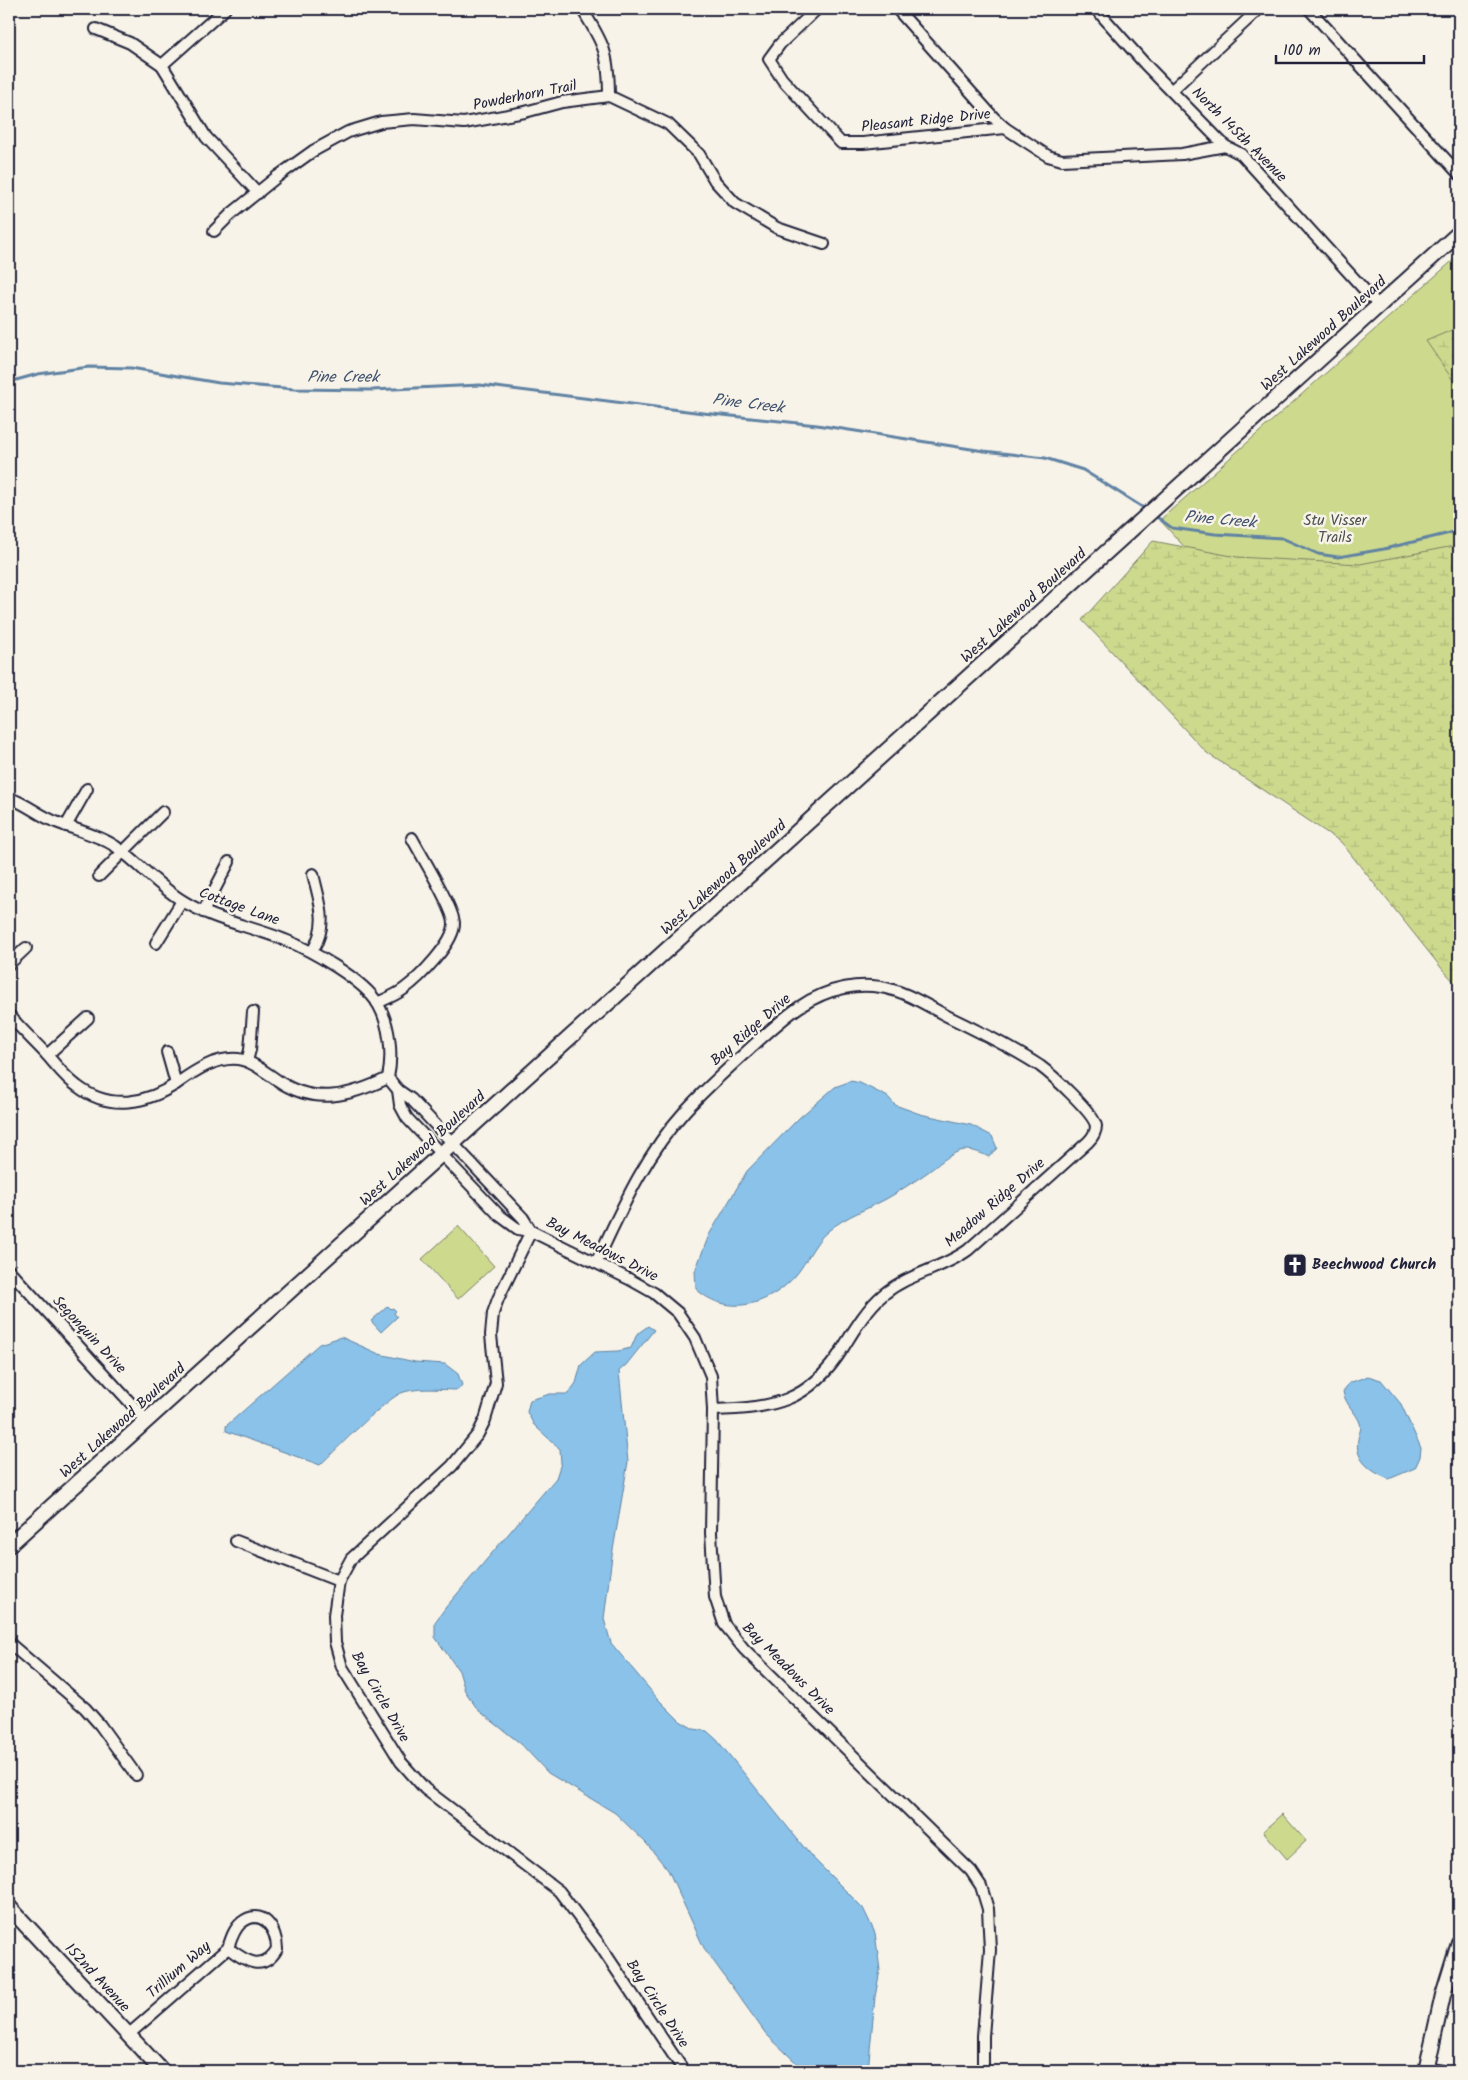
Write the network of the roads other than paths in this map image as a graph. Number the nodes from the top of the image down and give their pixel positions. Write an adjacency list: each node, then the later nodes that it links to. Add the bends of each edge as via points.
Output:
1 (225, 9): 9 (street)
2 (582, 9): 11 (street, via 605,48)
3 (817, 9): 12 (street, Pleasant Ridge Drive, via 769,59 782,79 841,143)
4 (897, 9): 12 (street)
5 (1096, 9): 10 (street, North 145th Avenue)
6 (1259, 9): 10 (street)
7 (1309, 9): 14 (street)
8 (96, 29): 9 (street, via 130,43)
9 (162, 65): 15 (street, via 206,137)
10 (1172, 90): 13 (street, North 145th Avenue)
11 (609, 96): 15 (street, Powderhorn Trail, via 562,102 464,123 414,119 381,122 348,132 313,151); 18 (street, via 668,124 699,154 715,181 735,203 777,228)
12 (1005, 128): 13 (street, Pleasant Ridge Drive, via 1048,156 1062,160 1182,154)
13 (1225, 146): 19 (street, North 145th Avenue, via 1241,154)
14 (1459, 174)
15 (258, 193): 16 (street, Powderhorn Trail)
16 (214, 231)
17 (1459, 233): 19 (street, West Lakewood Boulevard)
18 (824, 244)
19 (1380, 307): 46 (street, West Lakewood Boulevard)
20 (87, 788): 23 (street)
21 (9, 798): 23 (street, Cottage Lane)
22 (163, 812): 25 (street)
23 (66, 826): 25 (street, Cottage Lane, via 110,842)
24 (412, 838): 35 (street, via 452,916 453,932 414,980)
25 (124, 853): 28 (street); 29 (street, Cottage Lane)
26 (228, 862): 30 (street)
27 (313, 874): 33 (street, via 323,919)
28 (99, 876)
29 (182, 901): 30 (street, Cottage Lane); 31 (street)
30 (202, 912): 33 (street, Cottage Lane, via 285,939)
31 (156, 943)
32 (26, 948): 34 (street)
33 (312, 952): 35 (street, Cottage Lane, via 360,985)
34 (9, 964)
35 (377, 1003): 42 (street, Cottage Lane, via 388,1035)
36 (253, 1012): 41 (street)
37 (9, 1015): 40 (street)
38 (88, 1018): 40 (street)
39 (167, 1052): 43 (street)
40 (47, 1056): 43 (street, via 76,1086 106,1100 138,1101)
41 (247, 1061): 42 (street, via 281,1083 317,1097 357,1090); 43 (street, via 223,1058)
42 (388, 1078): 44 (street)
43 (176, 1084)
44 (398, 1090): 46 (street, via 409,1097); 47 (street, via 400,1105 407,1118)
45 (1096, 1127): 49 (street, Bay Ridge Drive, via 1077,1101 1041,1067 917,1000 893,990 869,986 826,992 791,1012 684,1112 641,1172); 51 (street, Meadow Ridge Drive, via 1088,1142 968,1250 951,1262 916,1274 883,1295 812,1385 770,1405)
46 (453, 1144): 47 (street, West Lakewood Boulevard); 48 (street, Bay Meadows Drive, via 523,1218)
47 (441, 1155): 48 (street, Bay Meadows Drive, via 499,1215 518,1229); 52 (street, West Lakewood Boulevard)
48 (531, 1231): 49 (street, Bay Meadows Drive); 55 (street, Bay Circle Drive, via 493,1313 491,1335 496,1383 478,1434 452,1466 351,1559)
49 (596, 1263): 51 (street, Bay Meadows Drive, via 654,1293 678,1313 704,1355 711,1376)
50 (9, 1270): 52 (street, Segonquin Drive)
51 (712, 1410): 65 (street, Bay Meadows Drive, via 712,1582 719,1612 724,1624 744,1648 970,1871 980,1886 988,1909 990,1950)
52 (147, 1421): 54 (street, West Lakewood Boulevard)
53 (236, 1541): 55 (street)
54 (9, 1545)
55 (339, 1581): 64 (street, Bay Circle Drive, via 334,1615 335,1642 342,1667 401,1762 425,1789 559,1891 600,1944)
56 (9, 1643): 57 (street, via 85,1708)
57 (136, 1775)
58 (9, 1907): 61 (street, 152nd Avenue)
59 (1459, 1943): 62 (street)
60 (228, 1948): 60 (street, Trillium Way, via 248,1962 260,1963 268,1960 277,1949 276,1935 263,1920 249,1919 236,1930); 61 (street, Trillium Way)
61 (128, 2035): 63 (street, 152nd Avenue)
62 (1426, 2070): 66 (street)
63 (162, 2071)
64 (684, 2071)
65 (983, 2071)
66 (1442, 2071)

